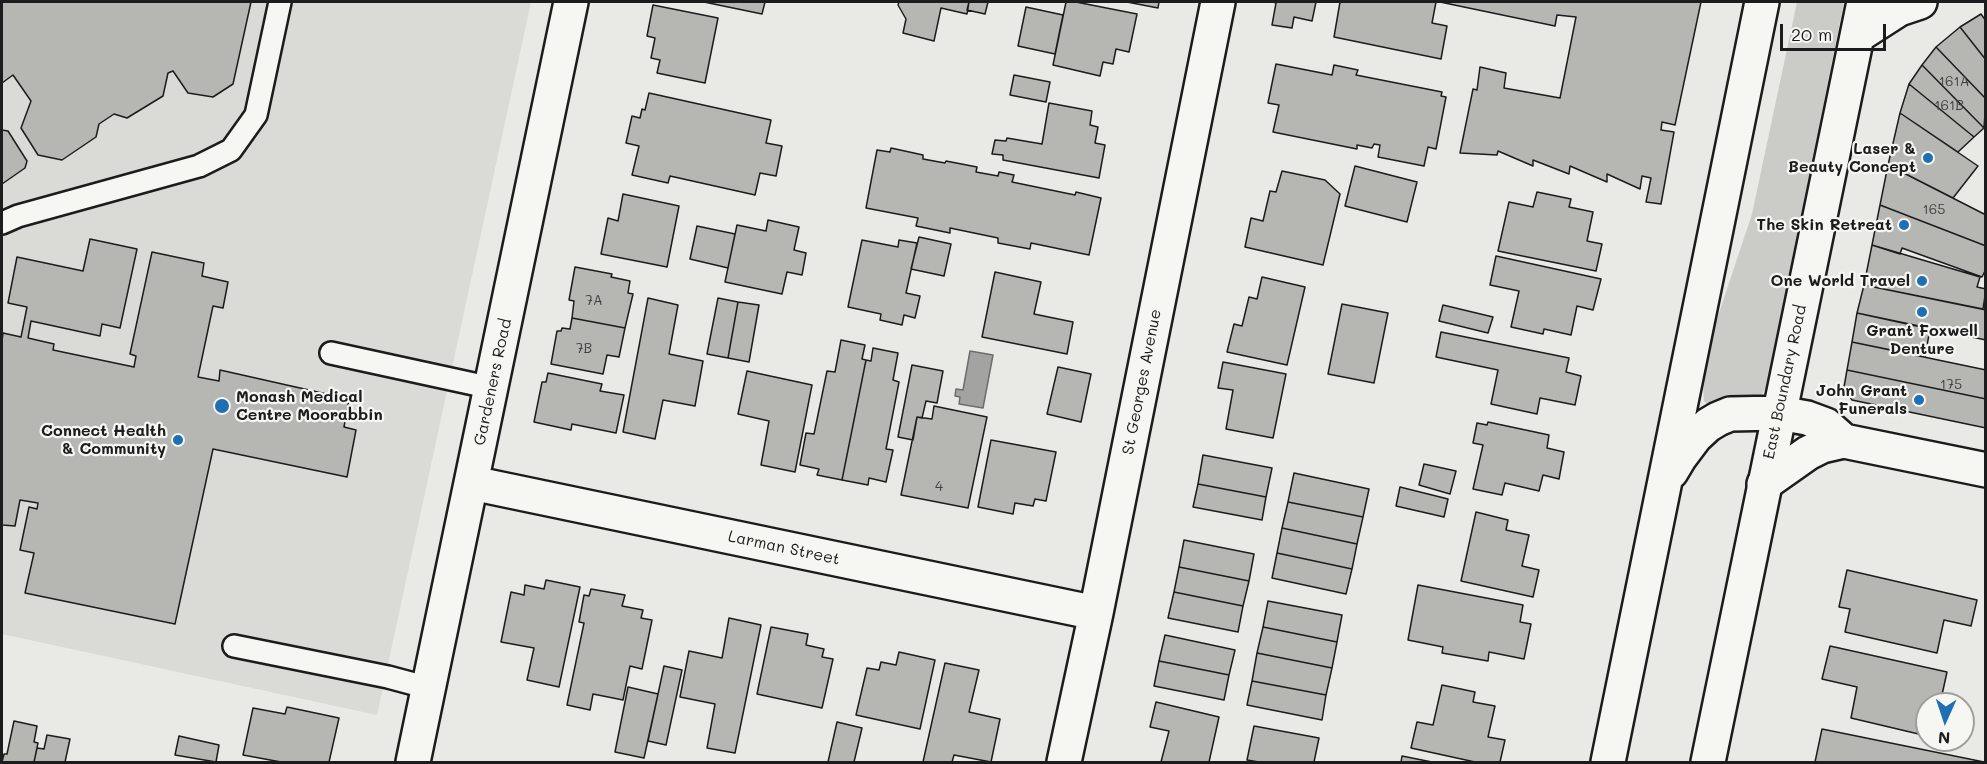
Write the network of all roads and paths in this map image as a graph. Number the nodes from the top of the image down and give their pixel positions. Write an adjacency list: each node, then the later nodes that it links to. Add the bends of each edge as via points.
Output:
1 (280, 2): 8 (lane, via 256,115 231,150 199,166 18,216)
2 (571, 2): 10 (street, Gardeners Road)
3 (1218, 2): 17 (street, St Georges Avenue)
4 (1762, 2): 16 (street)
5 (1864, 2): 7 (street, East Boundary Road)
6 (1920, 2): 7 (street, via 1899,9)
7 (1857, 36): 11 (street, East Boundary Road)
8 (2, 224)
9 (331, 353): 10 (lane)
10 (492, 388): 14 (street, Gardeners Road)
11 (1779, 413): 12 (street, via 1826,425); 15 (street, East Boundary Road); 16 (street, via 1730,414 1708,424 1680,457)
12 (1844, 441): 13 (street); 15 (street, via 1808,453)
13 (1986, 470)
14 (472, 483): 17 (street, Larman Street); 19 (street, Gardeners Road)
15 (1764, 484): 23 (street, East Boundary Road)
16 (1664, 486): 22 (street)
17 (1096, 613): 21 (street, St Georges Avenue)
18 (234, 646): 19 (lane)
19 (429, 688): 20 (street, Gardeners Road)
20 (413, 762)
21 (1064, 762)
22 (1608, 762)
23 (1708, 762)

